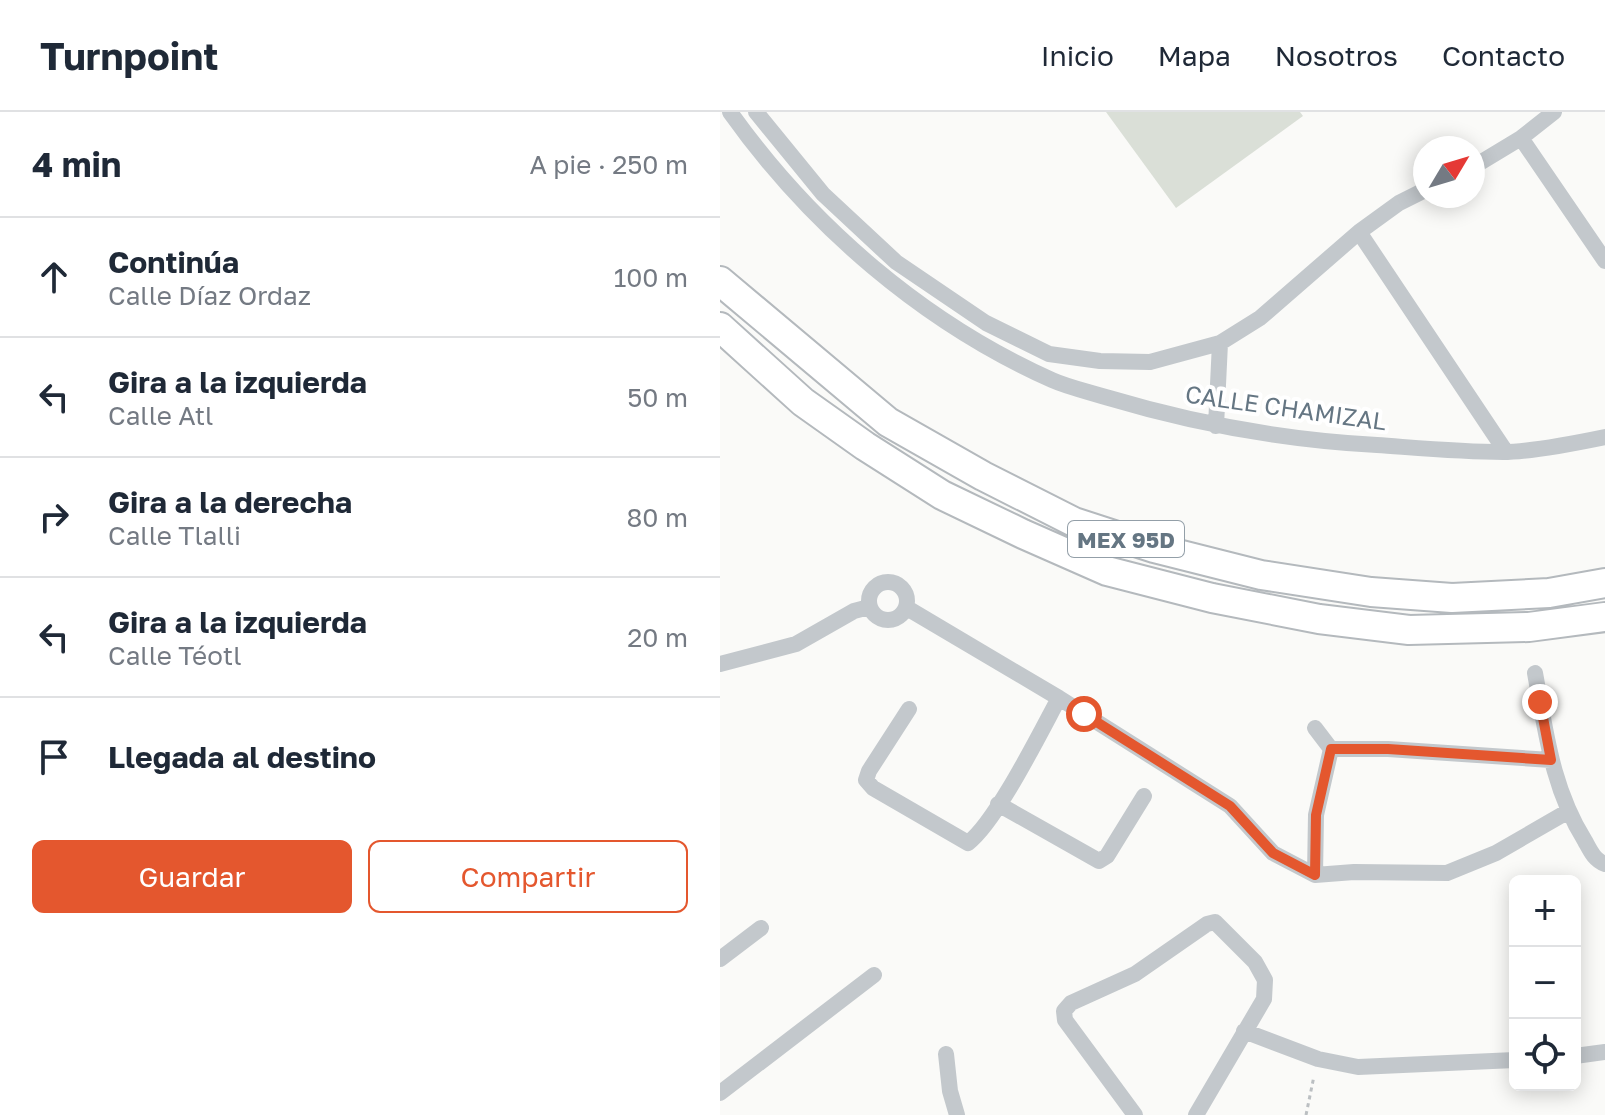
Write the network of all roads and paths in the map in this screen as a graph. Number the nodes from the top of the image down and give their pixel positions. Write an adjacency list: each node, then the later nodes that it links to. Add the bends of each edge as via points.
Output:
1 (730, 112): 12 (street, CALLE CHAMIZAL, via 811,211 924,307 998,354 1055,381)
2 (756, 112): 11 (street, CALLE CHAMIZAL, via 823,194 896,262 986,323 1049,354 1100,361 1150,362)
3 (1554, 112): 4 (street)
4 (1521, 138): 5 (street); 8 (street)
5 (1485, 160)
6 (1413, 196): 7 (street, CALLE CHAMIZAL)
7 (1359, 232): 11 (street, CALLE CHAMIZAL, via 1260,318); 14 (street)
8 (1605, 261)
9 (720, 281): 15 (highway, MEX 95D, via 888,422 1074,522 1261,575 1371,592 1452,598 1549,593)
10 (720, 327): 18 (highway, MEX 95D, via 803,402 929,487 1107,571 1319,619 1409,630 1529,627)
11 (1220, 343): 12 (street)
12 (1216, 426): 14 (street, CALLE CHAMIZAL, via 1342,443)
13 (1605, 437): 14 (street, CALLE CHAMIZAL)
14 (1506, 452)
15 (1605, 583)
16 (869, 607): 17 (street, via 888,621 900,618); 17 (street, via 876,585 888,581 900,585); 19 (street, via 796,644)
17 (907, 608): 21 (street)
18 (1605, 617)
19 (720, 664)
20 (1535, 673): 25 (street)
21 (1059, 698): 27 (street); 30 (street, via 1230,806 1273,853)
22 (909, 709): 27 (street, via 869,771 866,780 873,788 968,843)
23 (1315, 728): 24 (street)
24 (1331, 749): 25 (street); 30 (street, via 1316,815)
25 (1551, 760): 28 (street)
26 (1144, 796): 27 (street, via 1099,861)
27 (998, 804)
28 (1567, 812): 29 (street, via 1593,856); 30 (street, via 1496,853 1447,873)
29 (1605, 864)
30 (1315, 875)
31 (761, 928): 32 (street)
32 (720, 959)
33 (874, 975): 40 (street)
34 (1244, 1031): 38 (street); 42 (street, via 1264,999 1265,980 1255,962 1215,922 1135,974 1071,1003 1065,1020); 43 (street)
35 (1605, 1052): 37 (street)
36 (946, 1054): 41 (street)
37 (1581, 1055)
38 (1318, 1059): 39 (street, via 1358,1067); 44 (path)
39 (1509, 1060)
40 (720, 1093)
41 (957, 1115)
42 (1135, 1115)
43 (1196, 1115)
44 (1306, 1115)

